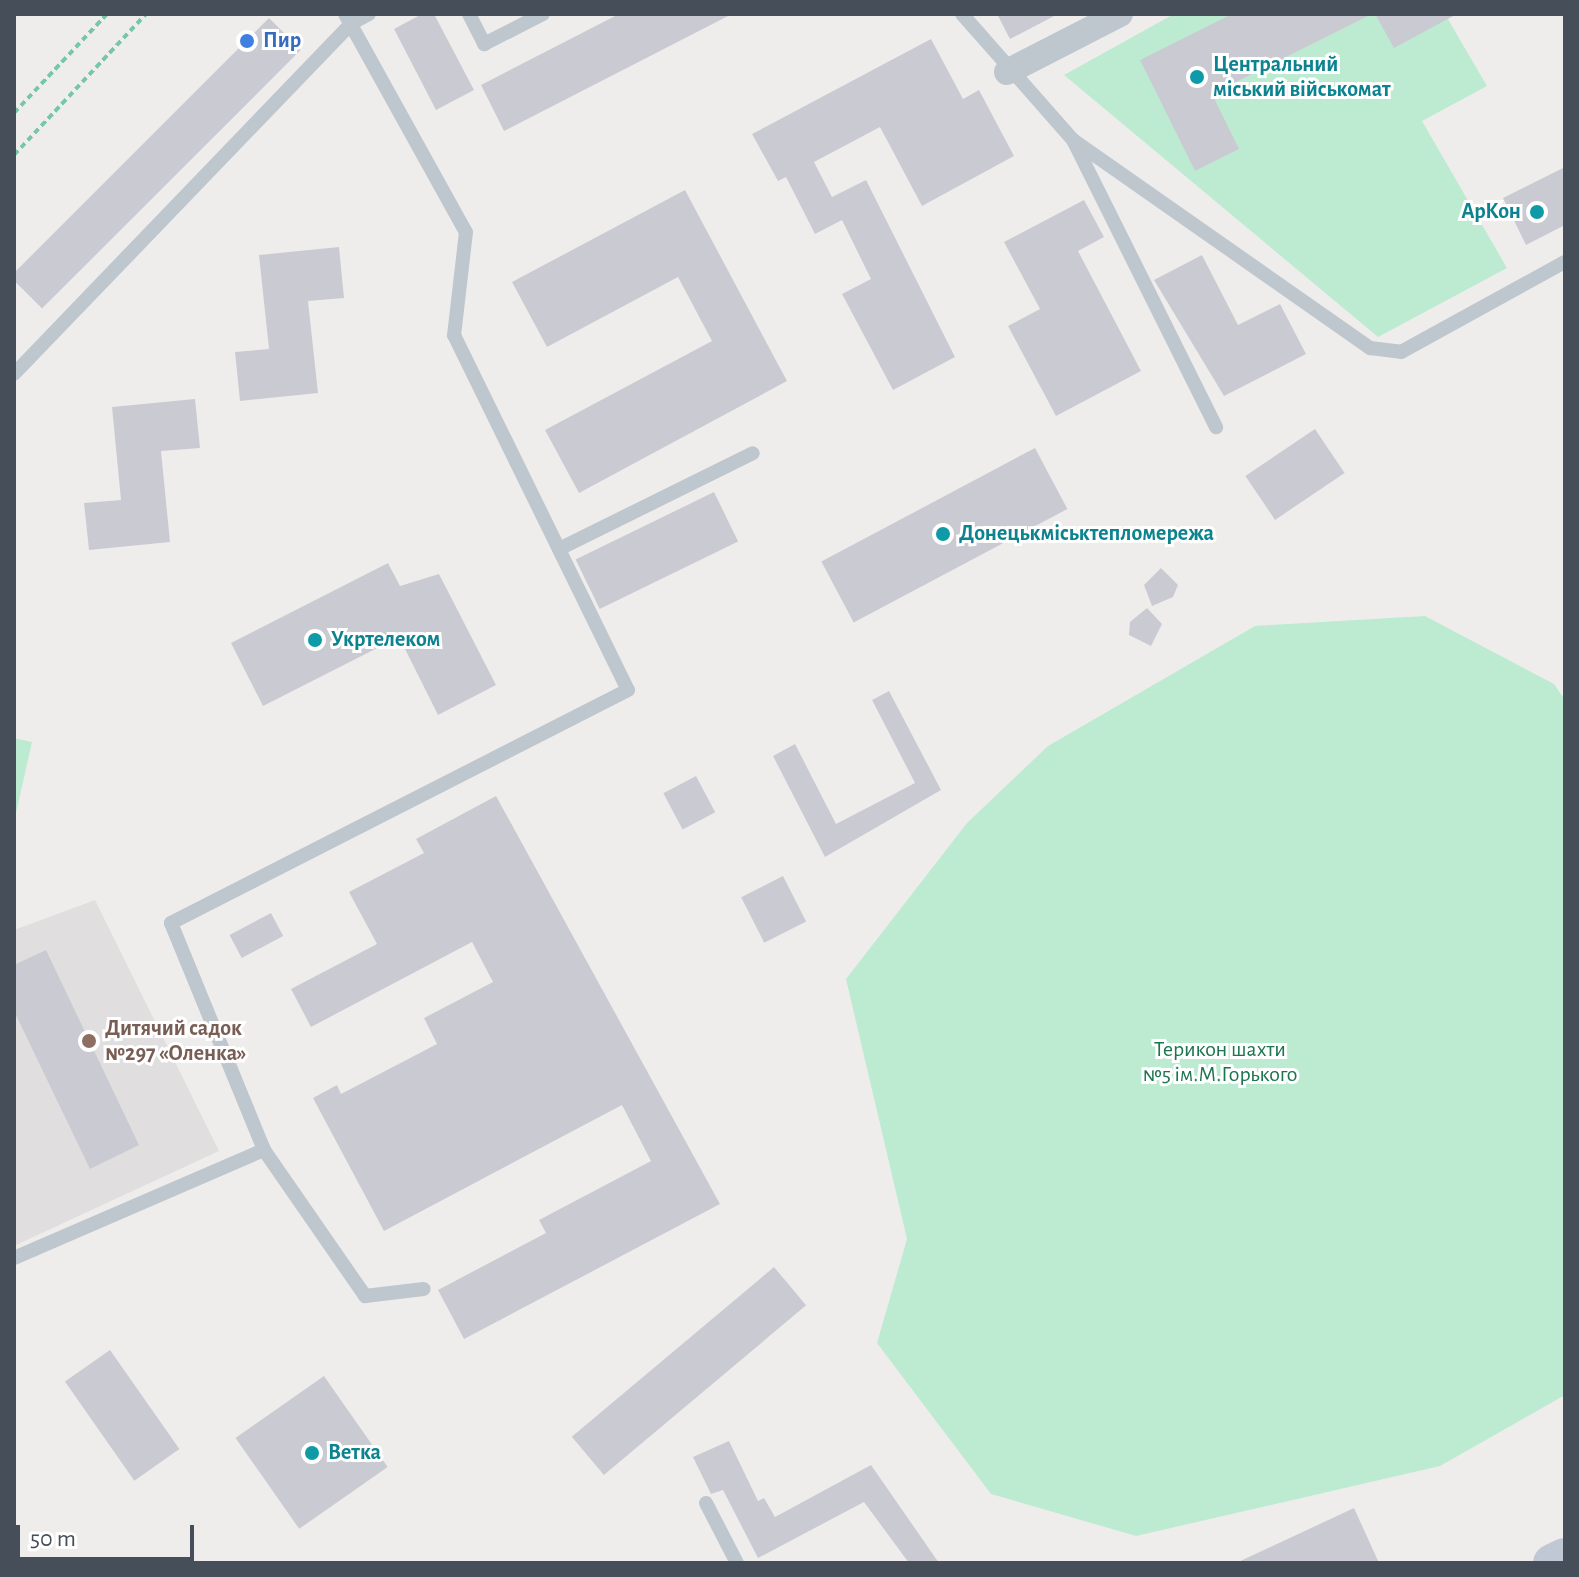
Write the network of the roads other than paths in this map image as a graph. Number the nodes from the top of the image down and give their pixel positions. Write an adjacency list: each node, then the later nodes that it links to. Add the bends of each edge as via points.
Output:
1 (369, 14): 6 (lane)
2 (469, 14): 3 (lane, via 484,44)
3 (543, 14)
4 (962, 14): 7 (lane)
5 (1120, 14): 7 (street)
6 (348, 18): 10 (lane); 13 (lane, via 466,232 454,335)
7 (1007, 72): 8 (lane)
8 (1073, 140): 9 (lane, via 1370,348 1401,352); 11 (lane)
9 (1565, 262)
10 (14, 374)
11 (1216, 427)
12 (753, 453): 13 (lane)
13 (559, 549): 14 (lane, via 628,690 171,923)
14 (264, 1150): 15 (lane); 16 (lane, via 365,1296)
15 (14, 1258)
16 (424, 1289)
17 (706, 1503): 19 (lane)
18 (1565, 1557): 20 (main road)
19 (737, 1563)
20 (1552, 1563)

